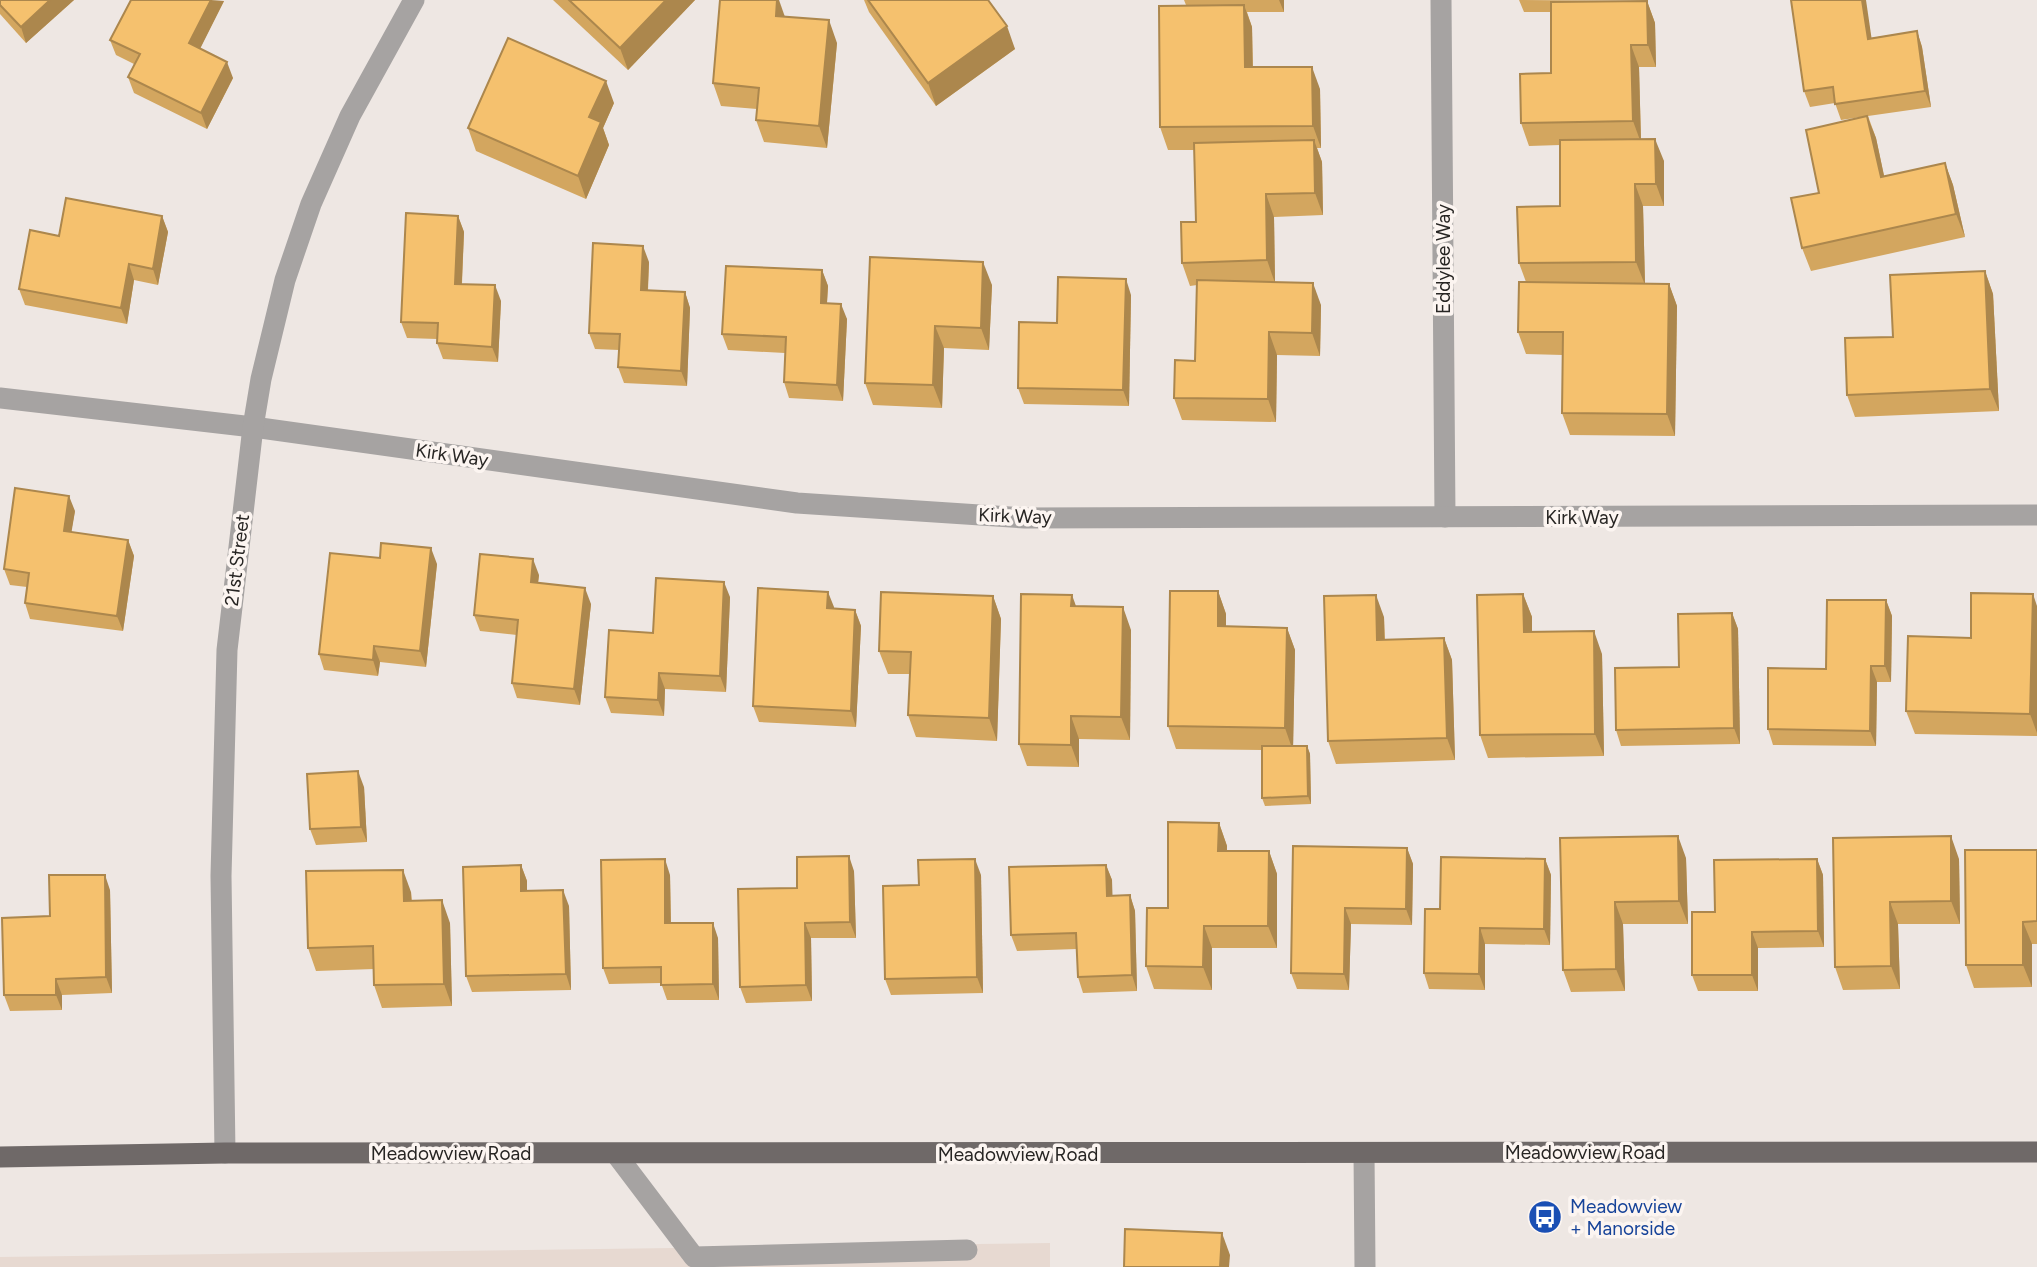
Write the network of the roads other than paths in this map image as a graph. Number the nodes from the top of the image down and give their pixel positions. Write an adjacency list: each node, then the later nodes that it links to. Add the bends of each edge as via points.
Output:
1 (1441, 0): 6 (street, Eddylee Way)
2 (409, 2): 4 (street, 21st Street, via 311,204 285,280)
3 (0, 398): 4 (street, Kirk Way)
4 (253, 427): 6 (street, Kirk Way, via 796,503 1025,518); 8 (street, 21st Street, via 227,650 221,876)
5 (2037, 515): 6 (street, Kirk Way)
6 (1445, 517)
7 (2037, 1152): 9 (main road, Meadowview Road)
8 (225, 1153): 10 (main road, Meadowview Road); 11 (main road, Meadowview Road)
9 (1364, 1153): 10 (main road, Meadowview Road); 13 (street)
10 (616, 1154): 12 (street, via 694,1257)
11 (0, 1157)
12 (967, 1250)
13 (1365, 1267)

